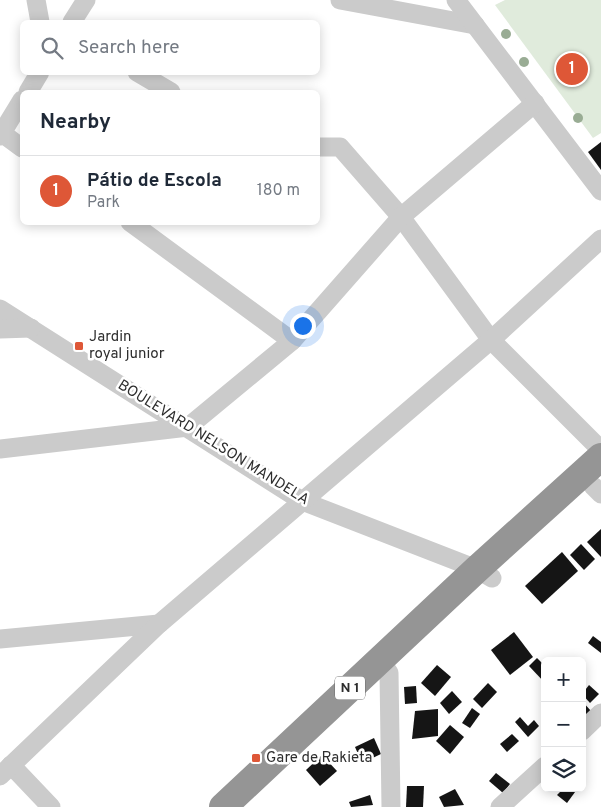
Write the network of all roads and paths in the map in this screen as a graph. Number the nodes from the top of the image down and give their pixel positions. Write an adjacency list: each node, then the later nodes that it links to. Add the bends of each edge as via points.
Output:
1 (36, 0): 5 (street)
2 (86, 0): 6 (street)
3 (340, 0): 7 (street)
4 (456, 0): 7 (street)
5 (40, 20)
6 (73, 20)
7 (475, 25): 13 (street)
8 (38, 75): 10 (street)
9 (142, 75): 11 (street)
10 (29, 90)
11 (168, 90)
12 (20, 103): 14 (street)
13 (535, 103): 17 (street); 18 (street)
14 (1, 135): 15 (street)
15 (20, 147)
16 (320, 147): 18 (street, via 340,147)
17 (601, 191)
18 (401, 217): 24 (street); 25 (street)
19 (134, 225): 25 (street)
20 (601, 239): 24 (street)
21 (0, 308): 22 (street, BOULEVARD NELSON MANDELA)
22 (31, 328): 23 (street); 26 (street, BOULEVARD NELSON MANDELA)
23 (0, 329)
24 (491, 340): 28 (street); 31 (street)
25 (292, 342): 26 (street)
26 (188, 427): 27 (street); 31 (street, BOULEVARD NELSON MANDELA)
27 (0, 449)
28 (601, 450)
29 (601, 457): 32 (highway, N 1)
30 (598, 486): 32 (highway, N 1)
31 (302, 501): 32 (street, BOULEVARD NELSON MANDELA); 33 (street)
32 (484, 573): 35 (highway, N 1)
33 (159, 624): 34 (street); 39 (street)
34 (0, 639)
35 (384, 666): 41 (highway, N 1); 42 (highway, N 1); 43 (street)
36 (601, 713): 37 (street)
37 (586, 727)
38 (541, 770): 44 (street)
39 (6, 771): 40 (street)
40 (52, 807)
41 (223, 807)
42 (247, 807)
43 (391, 807)
44 (500, 807)

